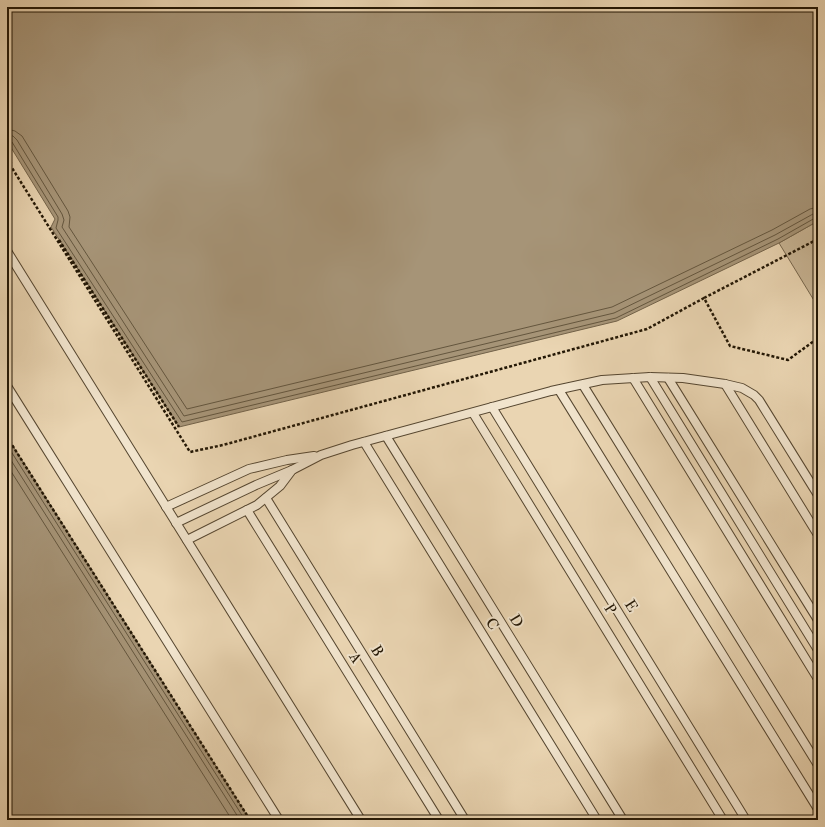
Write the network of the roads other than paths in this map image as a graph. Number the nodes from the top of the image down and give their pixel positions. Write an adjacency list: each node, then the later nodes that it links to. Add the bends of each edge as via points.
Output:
1 (7, 251): 17 (lane)
2 (650, 377): 3 (lane); 4 (lane); 23 (lane)
3 (633, 378): 6 (lane, via 602,380); 24 (lane)
4 (668, 378): 5 (lane); 22 (lane)
5 (725, 384): 15 (lane, via 742,388 759,400); 20 (lane)
6 (583, 385): 8 (lane); 25 (lane)
7 (7, 386): 27 (lane)
8 (559, 390): 9 (lane); 26 (lane)
9 (492, 408): 10 (lane); 34 (lane, E)
10 (473, 413): 11 (lane); 33 (lane, P)
11 (386, 436): 12 (lane); 32 (lane, D)
12 (364, 442): 13 (lane); 31 (lane, C)
13 (321, 455): 14 (lane); 17 (lane, via 249,469)
14 (292, 470): 16 (lane, via 280,486); 19 (lane)
15 (818, 495)
16 (266, 498): 18 (lane); 30 (lane, B)
17 (166, 508): 19 (lane)
18 (247, 510): 21 (lane); 29 (lane, A)
19 (176, 523): 21 (lane)
20 (818, 535)
21 (187, 540): 28 (lane)
22 (818, 620)
23 (818, 650)
24 (818, 679)
25 (818, 765)
26 (818, 809)
27 (279, 820)
28 (361, 820)
29 (438, 820)
30 (465, 820)
31 (597, 820)
32 (623, 820)
33 (723, 820)
34 (746, 820)

